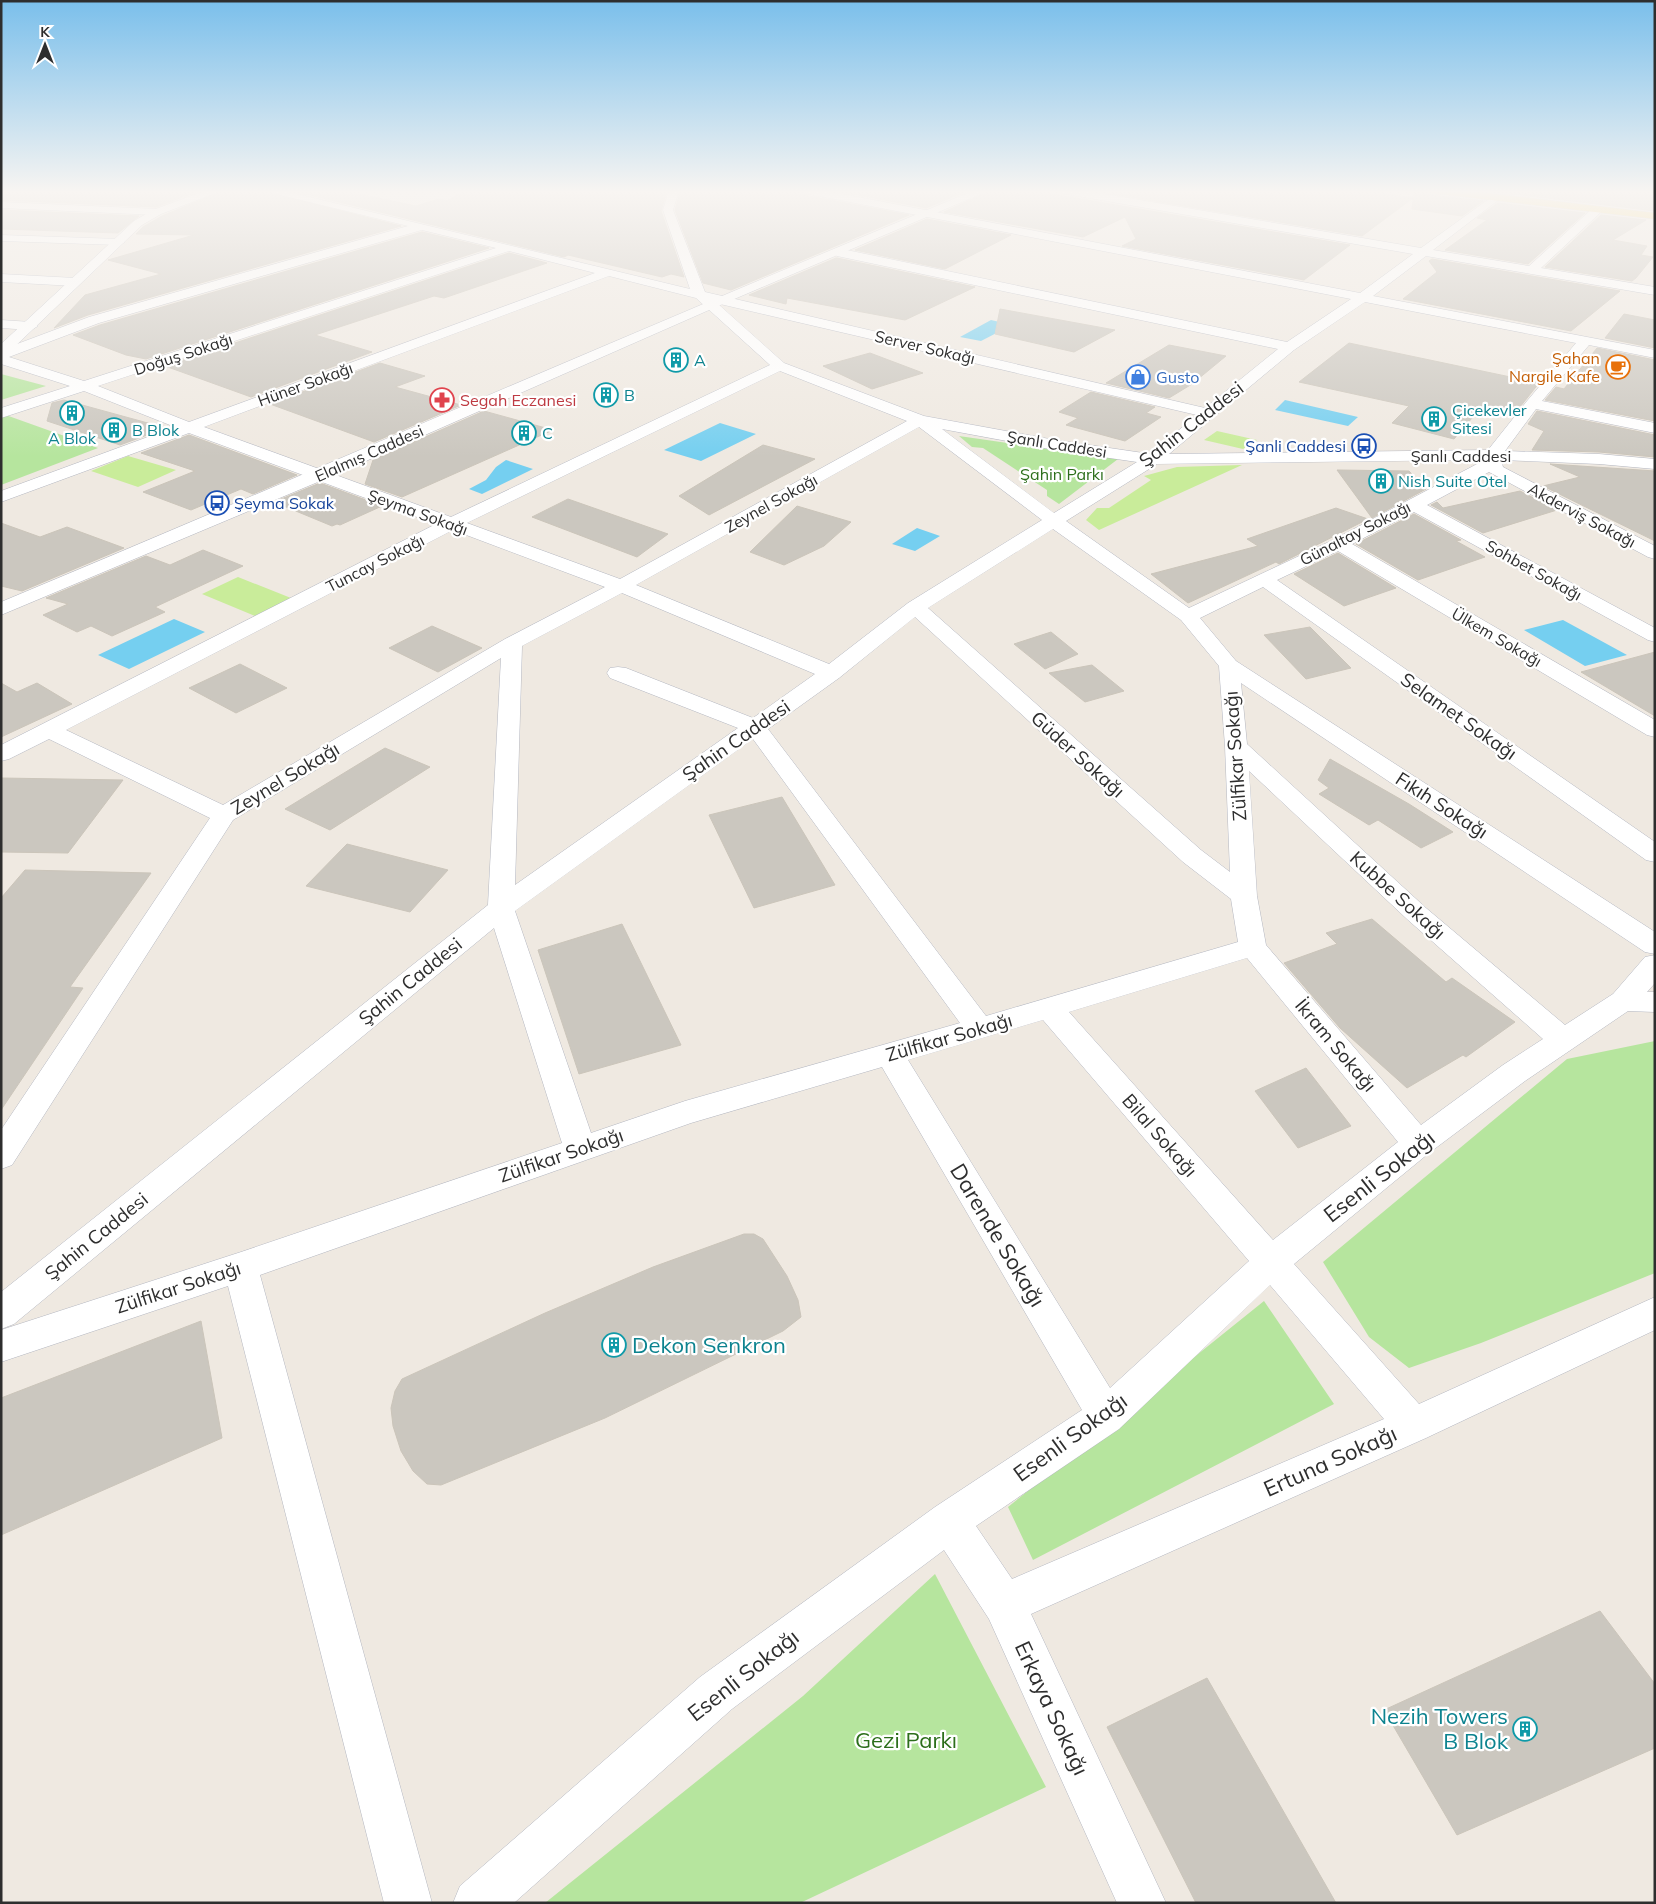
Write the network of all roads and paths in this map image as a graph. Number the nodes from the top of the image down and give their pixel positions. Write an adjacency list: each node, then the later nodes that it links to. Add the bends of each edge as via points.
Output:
1 (1651, 278): 15 (street)
2 (17, 279): 14 (street)
3 (78, 279): 14 (street)
4 (237, 279): 23 (street, via 94,320)
5 (413, 279): 27 (street, Doğuş Sokağı)
6 (590, 279): 32 (street, Hüner Sokağı)
7 (638, 279): 16 (street, Server Sokağı)
8 (693, 279): 16 (street)
9 (772, 279): 18 (street, Elalmış Caddesi)
10 (965, 279): 22 (street)
11 (1262, 279): 17 (street)
12 (1387, 279): 17 (street, Şahin Caddesi)
13 (1587, 279): 15 (street)
14 (75, 282): 20 (street)
15 (1648, 290)
16 (698, 293): 18 (street, Server Sokağı)
17 (1362, 298): 21 (street); 22 (street, Şahin Caddesi)
18 (716, 302): 26 (street, Şanlı Caddesi); 29 (street, Server Sokağı); 38 (street, Elalmış Caddesi)
19 (1, 324): 20 (street)
20 (31, 326): 23 (street)
21 (1584, 341): 24 (street); 28 (street, Günaltay Sokağı)
22 (1290, 347): 29 (street, Şahin Caddesi)
23 (1, 353)
24 (1655, 354)
25 (1, 359): 27 (street, Şeyma Sokağı)
26 (778, 366): 31 (street, Şanlı Caddesi); 43 (street, Tuncay Sokağı)
27 (85, 386): 30 (street, Doğuş Sokağı); 32 (street, Şeyma Sokağı)
28 (1532, 404): 33 (street); 34 (street, Günaltay Sokağı)
29 (1207, 413): 35 (street, Şahin Caddesi)
30 (1, 414)
31 (920, 420): 35 (street, Şanlı Caddesi); 42 (street, Zülfikar Sokağı); 47 (street, Zeynel Sokağı)
32 (188, 427): 38 (street, Şeyma Sokağı); 40 (street, Hüner Sokağı)
33 (1655, 428)
34 (1491, 455): 35 (street, Şanlı Caddesi); 36 (street, Şanlı Caddesi); 41 (street, Günaltay Sokağı, via 1483,468); 45 (street, Akderviş Sokağı, via 1496,470)
35 (1153, 459): 42 (street, Şahin Caddesi)
36 (1599, 459): 37 (street, Şanlı Caddesi); 39 (street)
37 (1655, 464)
38 (319, 475): 43 (street, Şeyma Sokağı); 49 (street, Elalmış Caddesi)
39 (1639, 478)
40 (1, 496)
41 (1413, 504): 44 (street, Günaltay Sokağı); 51 (street, Sohbet Sokağı)
42 (1053, 520): 48 (street, Şahin Caddesi); 50 (street, Zülfikar Sokağı)
43 (451, 524): 47 (street, Şeyma Sokağı); 57 (street, Tuncay Sokağı)
44 (1339, 544): 46 (street, Günaltay Sokağı); 58 (street, Ülkem Sokağı)
45 (1655, 553)
46 (1264, 578): 50 (street, Günaltay Sokağı); 62 (street, Selamet Sokağı)
47 (621, 586): 52 (street, Zeynel Sokağı); 55 (street, Şeyma Sokağı)
48 (915, 607): 55 (street, Şahin Caddesi); 63 (street, Güder Sokağı, via 1192,856)
49 (1, 609)
50 (1188, 616): 53 (street, Zülfikar Sokağı)
51 (1655, 636)
52 (512, 643): 61 (street, Zeynel Sokağı); 64 (street)
53 (1229, 665): 59 (street, Zülfikar Sokağı); 65 (street, Fıkıh Sokağı)
54 (618, 673): 56 (street)
55 (830, 673): 56 (street, Şahin Caddesi)
56 (755, 727): 64 (street, Şahin Caddesi); 70 (street)
57 (49, 730): 60 (street, Tuncay Sokağı); 61 (street, Zeynel Sokağı)
58 (1655, 730)
59 (1236, 746): 63 (street, Zülfikar Sokağı); 71 (street, Kubbe Sokağı, via 1417,914)
60 (1, 754)
61 (224, 815): 75 (street)
62 (1655, 854)
63 (1244, 896): 66 (street, Zülfikar Sokağı)
64 (501, 908): 74 (street); 78 (street, Şahin Caddesi)
65 (1655, 945)
66 (1253, 947): 69 (street, Zülfikar Sokağı); 73 (street, İkram Sokağı)
67 (1655, 964): 68 (street, Esenli Sokağı)
68 (1639, 1001): 71 (street, Esenli Sokağı)
69 (1049, 1008): 70 (street, Zülfikar Sokağı); 76 (street, Bilal Sokağı)
70 (979, 1028): 72 (street, Zülfikar Sokağı)
71 (1564, 1040): 73 (street, Esenli Sokağı)
72 (889, 1054): 74 (street, Zülfikar Sokağı, via 685,1113); 81 (street, Darende Sokağı)
73 (1418, 1144): 76 (street, Esenli Sokağı)
74 (580, 1149): 77 (street, Zülfikar Sokağı)
75 (1, 1156)
76 (1270, 1262): 81 (street, Esenli Sokağı); 82 (street, Bilal Sokağı)
77 (241, 1267): 80 (street, Zülfikar Sokağı); 85 (street)
78 (1, 1313)
79 (1655, 1314): 82 (street, Ertuna Sokağı)
80 (1, 1346)
81 (1106, 1416): 83 (street, Esenli Sokağı)
82 (1413, 1425): 84 (street, Ertuna Sokağı)
83 (949, 1520): 84 (street, Erkaya Sokağı); 86 (street, Esenli Sokağı, via 716,1693)
84 (1004, 1604): 87 (street, Erkaya Sokağı)
85 (408, 1903)
86 (477, 1903)
87 (1142, 1903)

